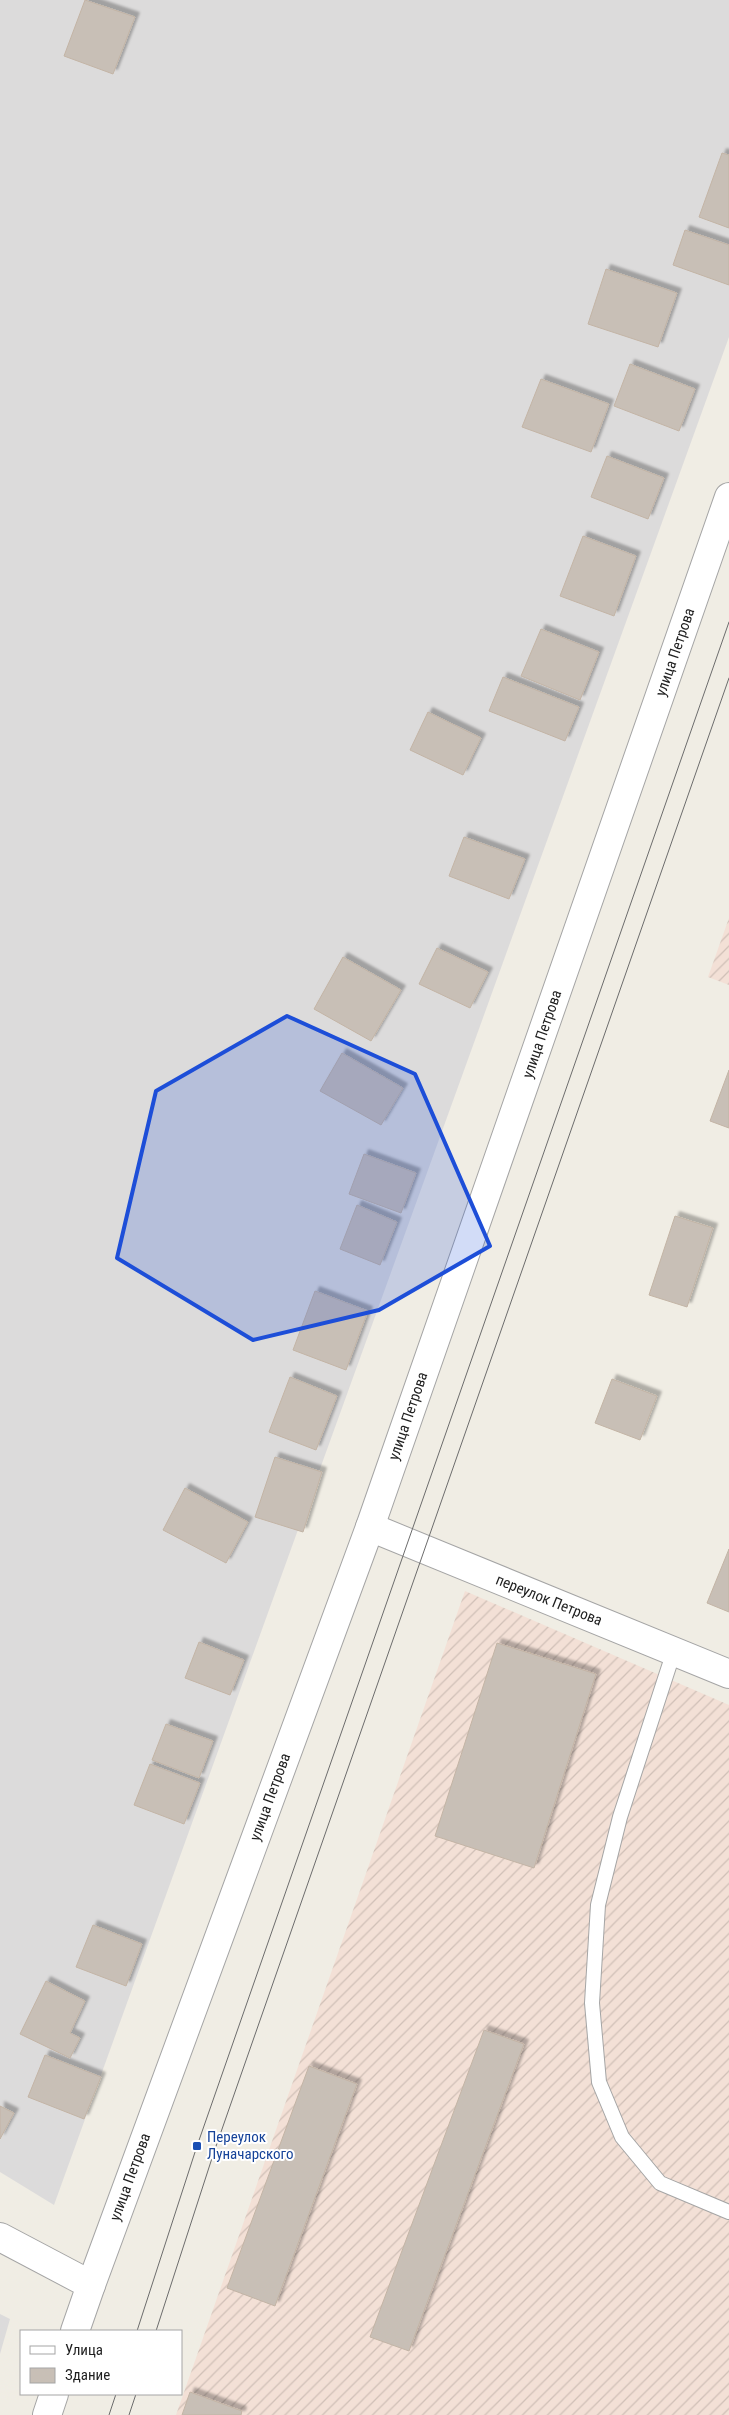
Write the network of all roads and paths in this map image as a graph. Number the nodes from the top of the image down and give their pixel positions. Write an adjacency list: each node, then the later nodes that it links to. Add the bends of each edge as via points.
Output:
1 (729, 497): 2 (street, улица Петрова)
2 (370, 1527): 3 (street, переулок Петрова); 7 (street, улица Петрова)
3 (674, 1651): 4 (street, переулок Петрова); 5 (lane, via 620,1818 598,1905 592,2003 599,2082 622,2137 660,2183)
4 (729, 1674)
5 (729, 2212)
6 (0, 2237): 7 (street)
7 (91, 2285): 8 (street, улица Петрова)
8 (75, 2330)
9 (54, 2395): 10 (street)
10 (47, 2415)

